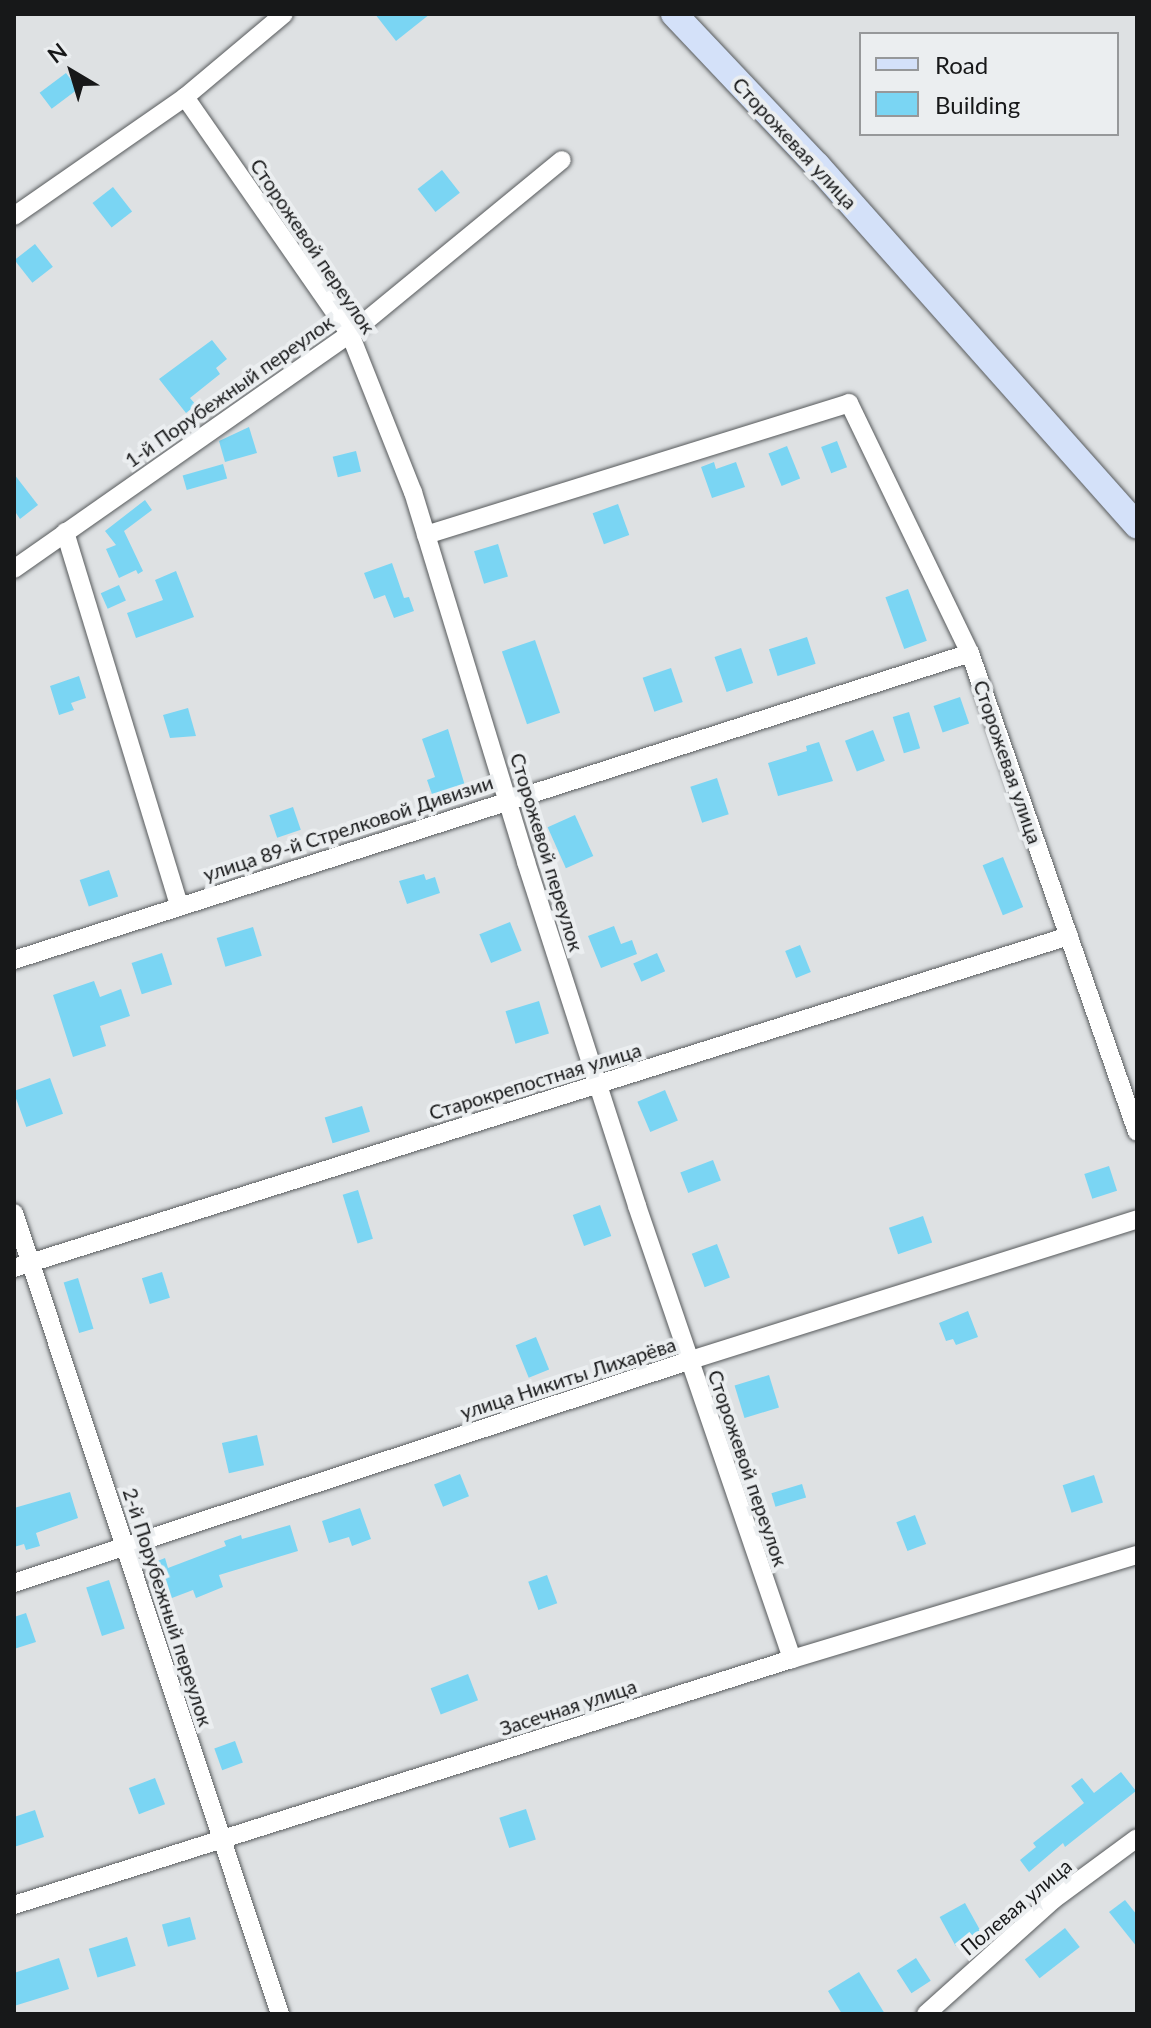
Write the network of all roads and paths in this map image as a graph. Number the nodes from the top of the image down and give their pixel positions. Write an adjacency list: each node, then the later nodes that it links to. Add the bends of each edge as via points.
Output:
1 (284, 14): 3 (street)
2 (674, 14): 7 (main road, Сторожевая улица, via 817,165)
3 (185, 97): 5 (street); 6 (street, Сторожевой переулок)
4 (562, 160): 6 (street, 1-й Порубежный переулок)
5 (14, 216)
6 (350, 334): 8 (street, 1-й Порубежный переулок); 9 (street, Сторожевой переулок)
7 (1137, 526)
8 (65, 532): 10 (street, 1-й Порубежный переулок); 13 (street)
9 (426, 535): 11 (street, Сторожевая улица, via 849,403); 12 (street, Сторожевой переулок)
10 (14, 569)
11 (970, 653): 12 (street, улица 89-й Стрелковой Дивизии); 14 (street, Сторожевая улица)
12 (507, 799): 13 (street, улица 89-й Стрелковой Дивизии); 16 (street, Сторожевой переулок)
13 (179, 906): 15 (street, улица 89-й Стрелковой Дивизии)
14 (1069, 936): 16 (street, Старокрепостная улица); 17 (street, Сторожевая улица)
15 (14, 960)
16 (598, 1085): 20 (street, Старокрепостная улица); 21 (street, Сторожевой переулок)
17 (1137, 1132)
18 (14, 1213): 20 (street, 2-й Порубежный переулок)
19 (1137, 1219): 21 (street, улица Никиты Лихарёва)
20 (22, 1265): 22 (street, 2-й Порубежный переулок)
21 (688, 1361): 22 (street, улица Никиты Лихарёва); 25 (street, Сторожевой переулок)
22 (126, 1548): 24 (street, улица Никиты Лихарёва); 26 (street, 2-й Порубежный переулок)
23 (1137, 1555): 25 (street, Засечная улица)
24 (14, 1583)
25 (792, 1659): 26 (street, Засечная улица)
26 (220, 1838): 28 (street, Засечная улица); 29 (street, 2-й Порубежный переулок)
27 (1137, 1838): 30 (street, Полевая улица, via 1053,1900)
28 (14, 1905)
29 (280, 2014)
30 (926, 2014)

